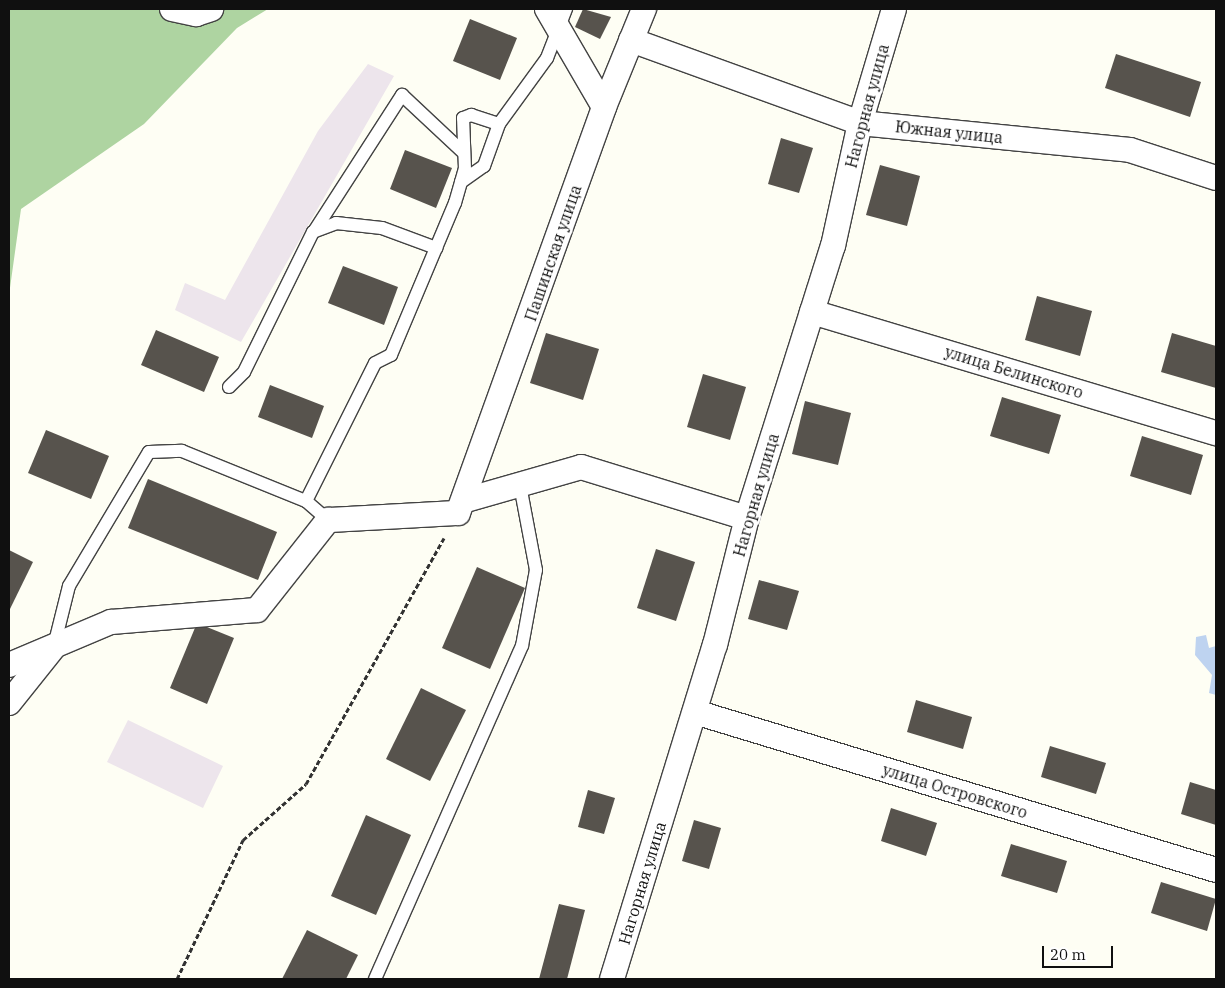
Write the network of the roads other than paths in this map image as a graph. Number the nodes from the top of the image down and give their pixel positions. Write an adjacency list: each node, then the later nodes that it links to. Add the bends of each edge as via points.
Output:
1 (172, 9): 2 (street, via 196,14)
2 (211, 9)
3 (644, 9): 6 (street, Пашинская улица)
4 (894, 9): 8 (street, Нагорная улица)
5 (557, 14): 7 (street); 9 (lane, via 547,58)
6 (631, 40): 7 (street, Пашинская улица); 8 (street, Южная улица)
7 (604, 107): 20 (street, Пашинская улица)
8 (860, 123): 11 (street, Южная улица, via 1130,150); 15 (street, Нагорная улица, via 833,246)
9 (499, 124): 10 (lane, via 470,115 462,118); 12 (lane, via 484,166)
10 (464, 153): 12 (lane); 13 (lane, via 402,95 329,214)
11 (1216, 178)
12 (461, 182): 14 (lane)
13 (313, 232): 14 (lane, via 336,223 382,228); 16 (lane, via 244,372)
14 (436, 248): 19 (lane, via 391,355 375,363)
15 (812, 312): 17 (street, улица Белинского); 21 (street, Нагорная улица)
16 (229, 387)
17 (1216, 433)
18 (520, 485): 20 (street); 21 (street, via 581,467); 28 (lane, via 536,570 522,646)
19 (306, 501): 22 (lane); 23 (lane, via 182,451 149,452 69,586)
20 (462, 507): 22 (street)
21 (747, 518): 26 (street, Нагорная улица)
22 (328, 520): 23 (street, via 257,610 111,622)
23 (54, 646): 24 (street); 25 (street)
24 (9, 665)
25 (9, 703)
26 (694, 712): 27 (street, улица Островского); 29 (street, Нагорная улица)
27 (1216, 870)
28 (376, 979)
29 (612, 979)

